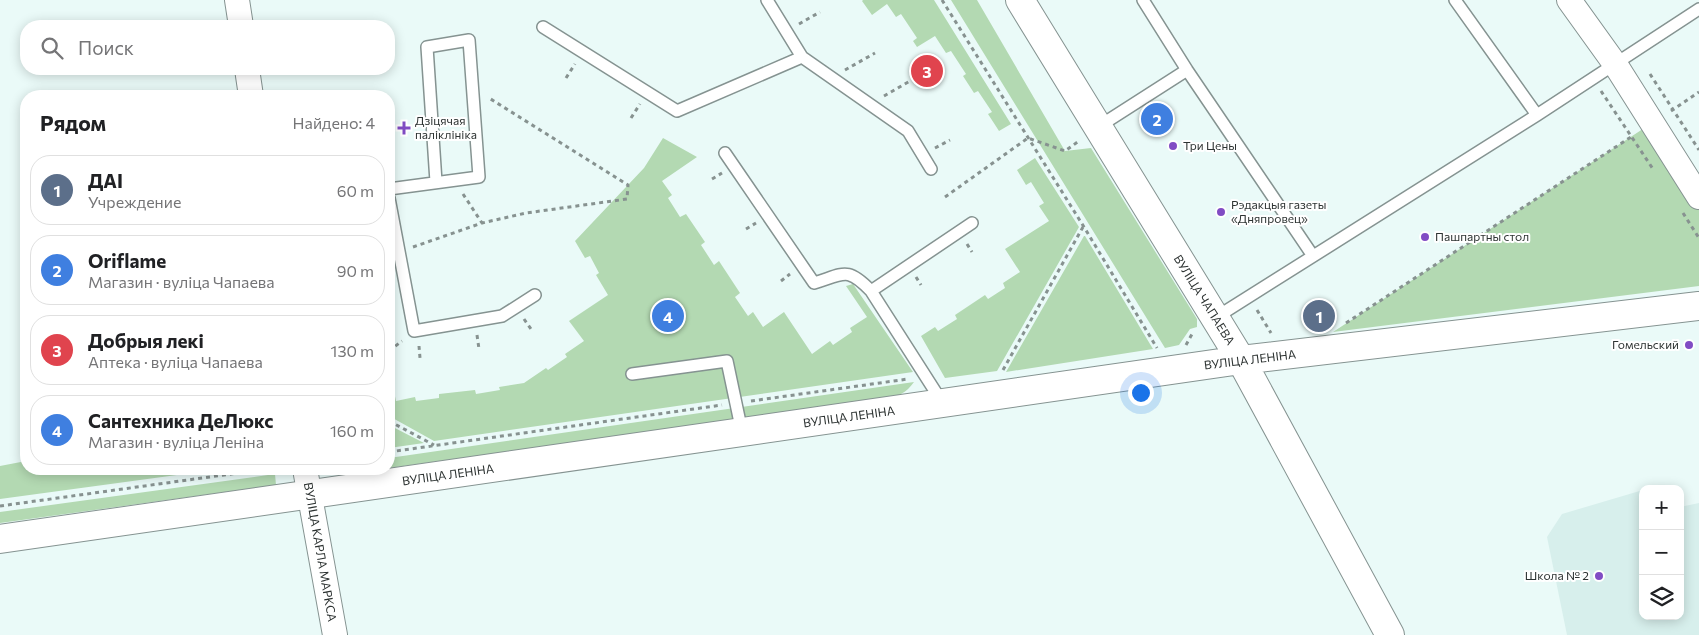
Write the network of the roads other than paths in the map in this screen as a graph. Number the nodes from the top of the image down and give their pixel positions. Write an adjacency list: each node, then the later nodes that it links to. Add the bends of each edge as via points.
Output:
1 (237, 0): 8 (street)
2 (767, 0): 10 (lane)
3 (1020, 0): 16 (street, ВУЛІЦА ЧАПАЕВА)
4 (1143, 0): 12 (lane)
5 (1455, 0): 15 (lane)
6 (1568, 0): 11 (street)
7 (1699, 9): 11 (lane)
8 (240, 20)
9 (543, 27): 10 (lane, via 677,111)
10 (802, 58): 18 (lane, via 908,131)
11 (1615, 64): 15 (lane); 21 (street, via 1652,123)
12 (1187, 70): 16 (lane); 24 (lane)
13 (248, 75): 14 (street)
14 (250, 90)
15 (1537, 116): 24 (lane)
16 (1098, 127): 28 (street, ВУЛІЦА ЧАПАЕВА)
17 (725, 153): 25 (lane, via 814,283 846,273 858,277)
18 (931, 169)
19 (436, 182): 19 (lane, via 427,47 469,40 479,177); 20 (lane)
20 (395, 188)
21 (1689, 202)
22 (972, 223): 25 (lane)
23 (395, 230): 26 (lane, via 414,331 502,316)
24 (1313, 256): 28 (lane)
25 (871, 291): 31 (lane)
26 (534, 295)
27 (1699, 306): 29 (street, ВУЛІЦА ЛЕНІНА)
28 (1215, 318): 29 (street, ВУЛІЦА ЧАПАЕВА)
29 (1241, 360): 31 (street, ВУЛІЦА ЛЕНІНА); 37 (street, ВУЛІЦА ЧАПАЕВА)
30 (632, 374): 32 (lane, via 727,361)
31 (943, 403): 32 (street, ВУЛІЦА ЛЕНІНА)
32 (742, 432): 34 (street, ВУЛІЦА ЛЕНІНА)
33 (306, 475): 34 (street, ВУЛІЦА КАРЛА МАРКСА)
34 (309, 495): 35 (street, ВУЛІЦА ЛЕНІНА); 36 (street, ВУЛІЦА КАРЛА МАРКСА)
35 (0, 540)
36 (335, 635)
37 (1390, 635)

